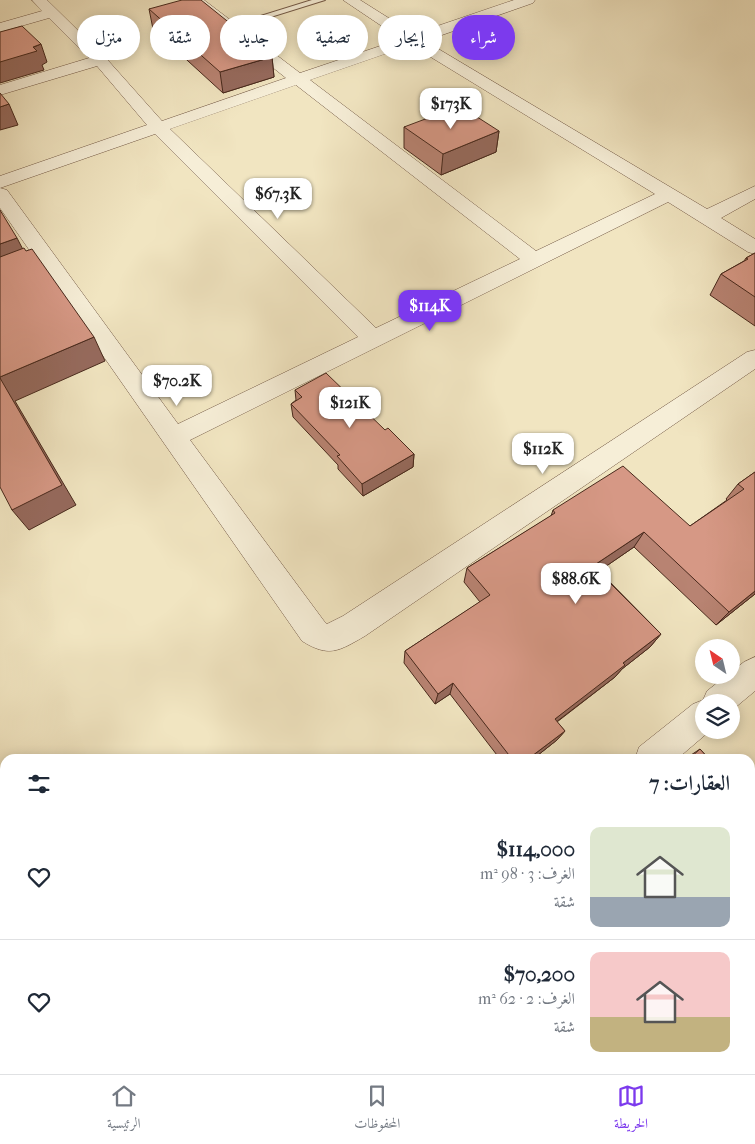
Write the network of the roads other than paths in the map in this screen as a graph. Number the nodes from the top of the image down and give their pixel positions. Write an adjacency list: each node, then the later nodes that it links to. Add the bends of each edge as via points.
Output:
1 (39, 0): 6 (street)
2 (195, 0): 9 (street)
3 (321, 0): 7 (lane)
4 (350, 0): 8 (street)
5 (521, 1): 11 (street)
6 (52, 13): 10 (street); 12 (street)
7 (270, 15)
8 (378, 18)
9 (220, 20)
10 (0, 28)
11 (442, 30)
12 (77, 37)
13 (378, 53): 17 (street)
14 (442, 58): 23 (street)
15 (100, 60): 18 (street); 19 (street)
16 (271, 60): 17 (street)
17 (297, 80): 19 (street); 26 (street)
18 (0, 90)
19 (158, 126): 20 (street); 27 (street)
20 (0, 182)
21 (755, 192): 24 (street)
22 (0, 194): 29 (street, via 45,264)
23 (669, 194): 24 (street); 26 (street)
24 (707, 217): 25 (street)
25 (755, 248)
26 (534, 260): 27 (street)
27 (374, 339): 29 (street)
28 (755, 358): 29 (street, via 354,626 337,636 324,638 313,631)
29 (174, 437)
30 (755, 672): 31 (street)
31 (728, 694)
32 (695, 722): 33 (street)
33 (657, 754)

